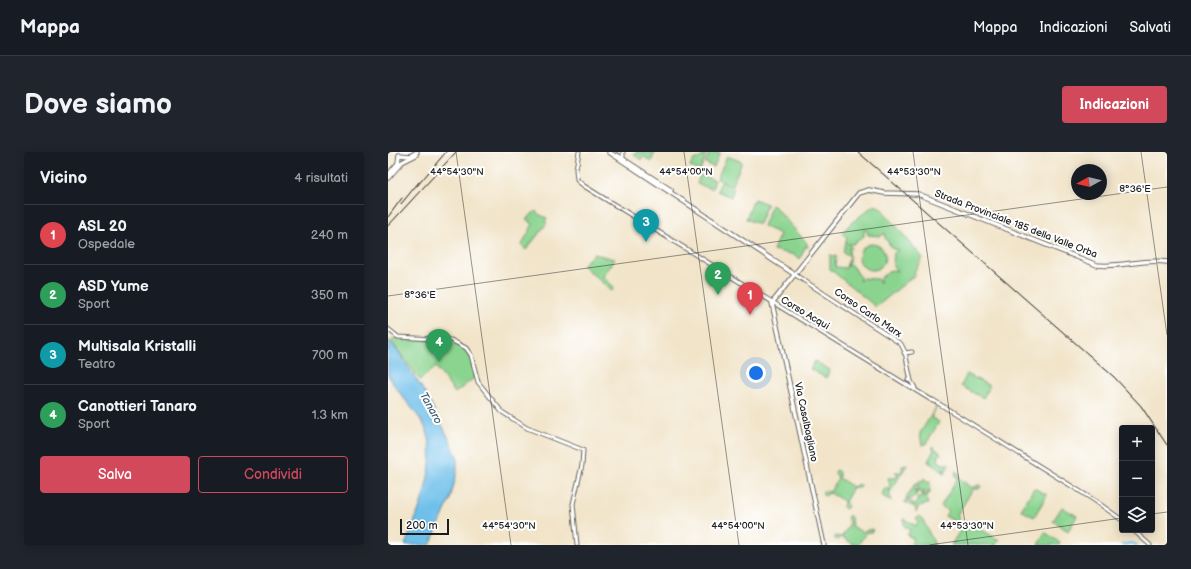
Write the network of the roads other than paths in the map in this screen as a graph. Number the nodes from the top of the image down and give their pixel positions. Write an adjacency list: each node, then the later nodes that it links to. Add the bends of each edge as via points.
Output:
1 (418, 152): 6 (main road, via 410,156); 8 (main road, via 412,158)
2 (579, 152): 13 (street, Corso Acqui, via 577,180)
3 (609, 152): 7 (main road)
4 (613, 152): 7 (main road)
5 (623, 152): 7 (street)
6 (403, 154): 8 (main road); 8 (main road, via 398,156)
7 (623, 160): 12 (main road, Corso Carlo Marx)
8 (402, 161): 9 (main road); 10 (main road)
9 (388, 175)
10 (388, 178)
11 (1167, 262): 12 (main road, Strada Provinciale 185 della Valle Orba, via 1097,265 921,196 869,190 862,191)
12 (794, 274): 13 (main road); 16 (street, Corso Carlo Marx, via 899,343)
13 (772, 302): 17 (street, Corso Acqui, via 900,381); 21 (main road, Via Casalbagliano)
14 (388, 329): 20 (street, via 398,337 450,340 466,348 472,355 478,382 502,412 527,428 583,450 573,504)
15 (912, 352): 16 (street)
16 (905, 353): 17 (street)
17 (908, 382): 18 (street, via 933,401)
18 (1119, 517)
19 (1136, 533): 22 (street)
20 (577, 545)
21 (824, 545)
22 (1150, 545)

